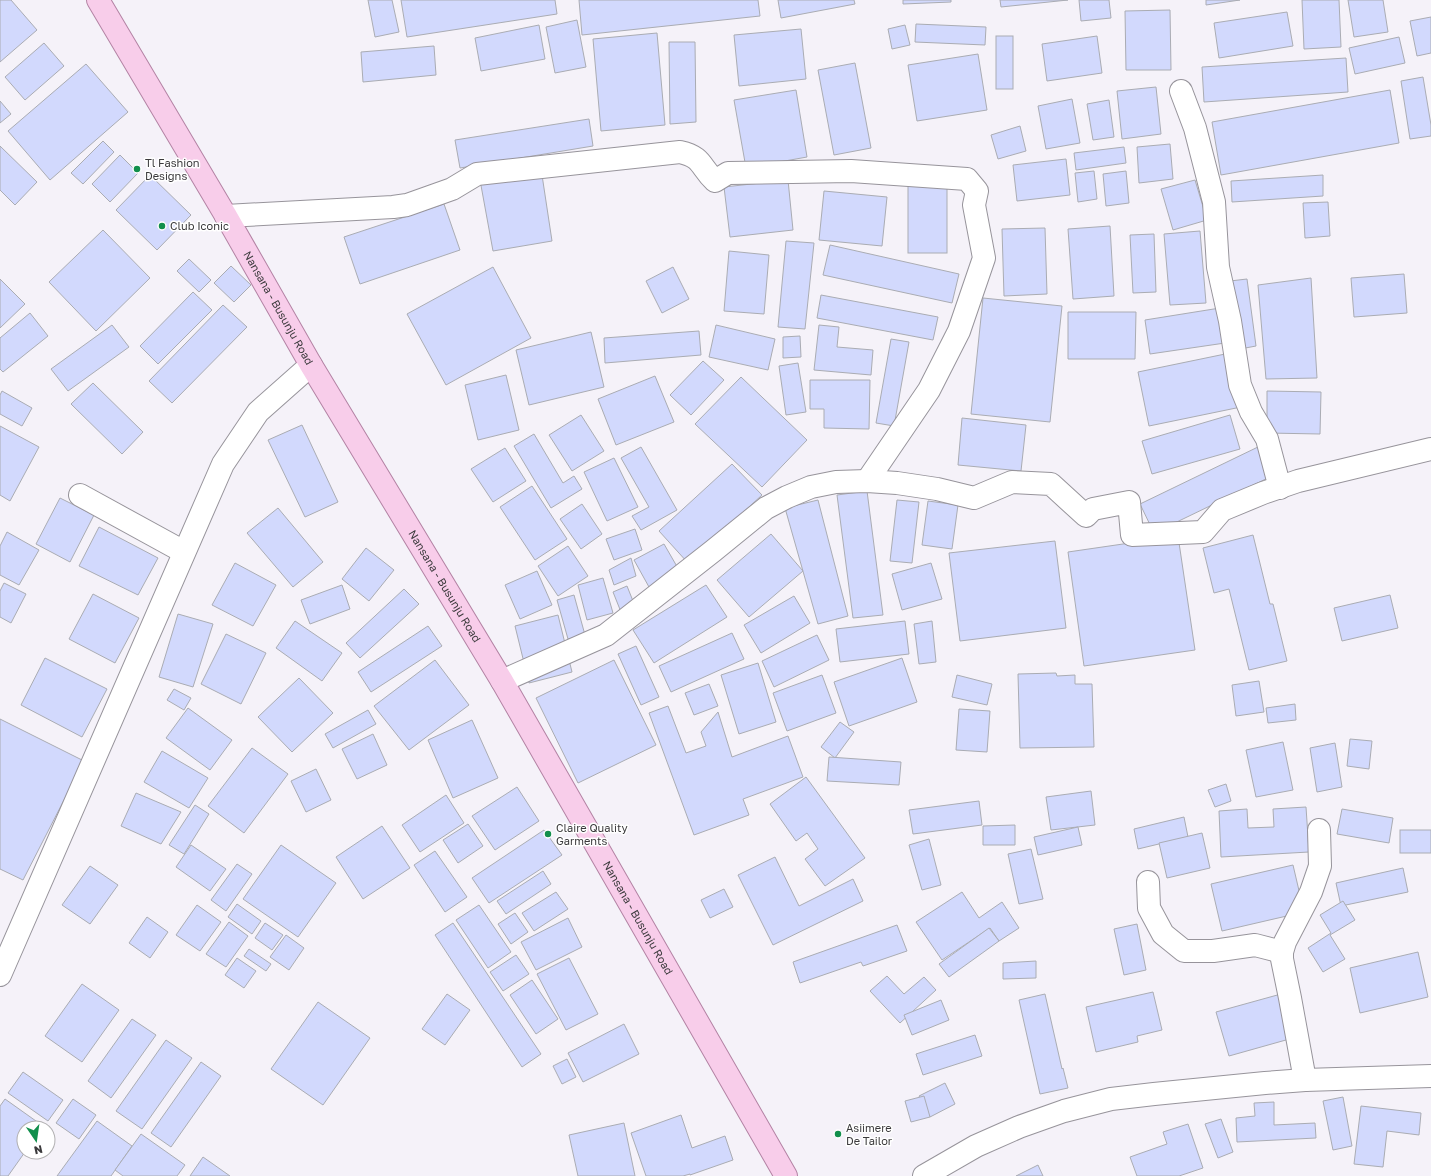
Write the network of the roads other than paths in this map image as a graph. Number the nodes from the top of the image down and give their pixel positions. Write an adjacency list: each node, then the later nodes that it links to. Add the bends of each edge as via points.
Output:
1 (98, 0): 3 (main road, Nansana - Busunju Road)
2 (1181, 91): 7 (street, via 1195,128 1214,202 1218,268 1240,385 1251,412 1267,439)
3 (226, 216): 4 (main road, Nansana - Busunju Road); 6 (street, via 393,207 407,205 452,189 477,174 680,152 692,155 715,181 728,173 851,171 968,179 977,191 974,205 984,258 959,331 929,390)
4 (311, 365): 9 (street, via 258,412 223,464); 10 (main road, Nansana - Busunju Road)
5 (1431, 449): 7 (street, via 1298,481)
6 (868, 481): 7 (street, via 937,489 974,498 1012,482 1051,484 1086,516 1093,510 1129,502 1132,535 1203,532 1222,510); 10 (street, via 836,482 811,487 766,508 606,635)
7 (1280, 488)
8 (80, 495): 9 (street)
9 (184, 552): 14 (street)
10 (502, 682): 17 (main road, Nansana - Busunju Road)
11 (1319, 830): 13 (street, via 1320,866 1311,892)
12 (1148, 882): 13 (street, via 1149,908 1163,934 1184,951 1213,952 1255,945)
13 (1282, 952): 16 (street)
14 (0, 975)
15 (1431, 1076): 16 (street)
16 (1305, 1080): 18 (street, via 1154,1094 1104,1101 1064,1111 976,1146)
17 (786, 1176)
18 (924, 1176)

